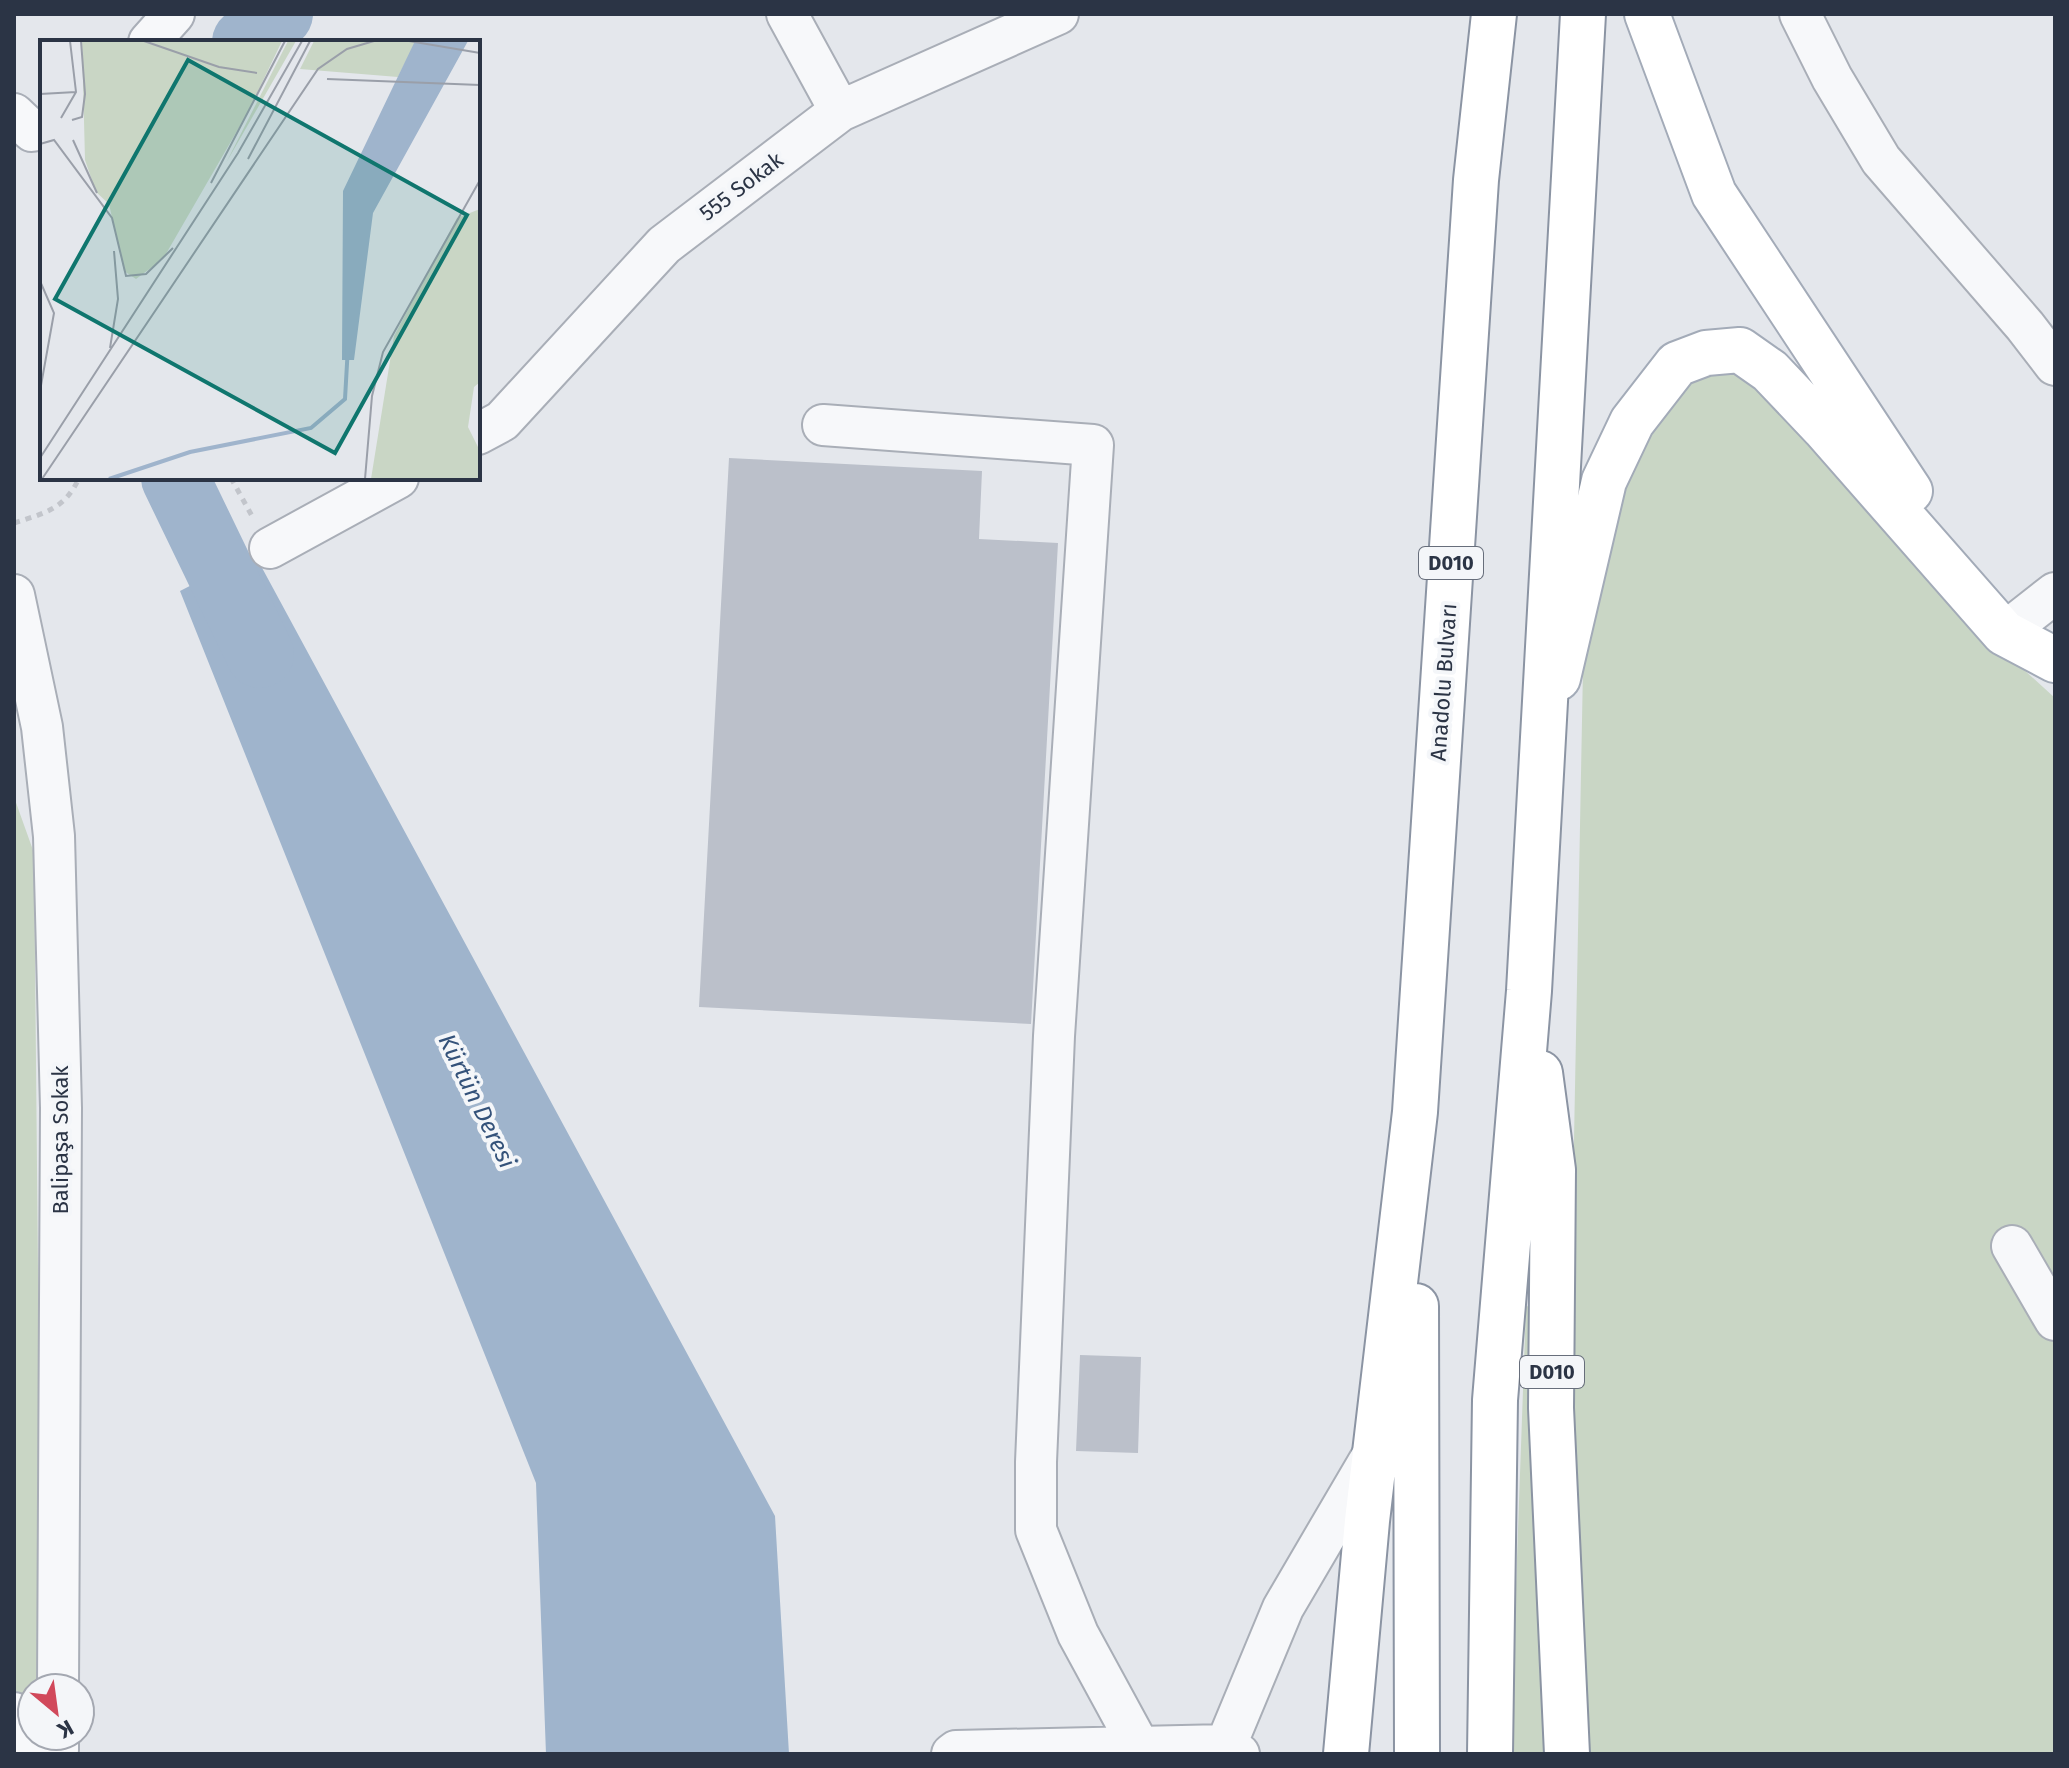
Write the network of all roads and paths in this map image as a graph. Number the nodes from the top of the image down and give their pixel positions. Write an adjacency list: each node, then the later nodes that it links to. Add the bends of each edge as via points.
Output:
1 (174, 14): 8 (street)
2 (787, 14): 9 (street)
3 (1058, 14): 9 (street, 555 Sokak)
4 (1494, 14): 25 (main road, Anadolu Bulvarı / D010, via 1476,180)
5 (1583, 14): 23 (main road, D010)
6 (1647, 14): 21 (main road, via 1714,194)
7 (1800, 14): 12 (street, via 1881,160)
8 (151, 40)
9 (840, 111): 14 (street, 555 Sokak, via 664,245 502,421)
10 (14, 114): 11 (street, via 32,131)
11 (40, 129)
12 (2055, 365)
13 (823, 425): 31 (street, via 1093,445 1054,1036 1036,1530 1078,1634)
14 (480, 433)
15 (78, 480): 17 (path, via 71,496 44,514)
16 (394, 480): 18 (street)
17 (14, 523)
18 (270, 548)
19 (2055, 593): 21 (street)
20 (14, 595): 29 (street, Balipaşa Sokak, via 42,727 54,836 61,1108)
21 (2004, 633): 22 (main road); 23 (main road, via 1770,371 1740,350 1706,353 1677,364 1632,422 1604,481)
22 (2055, 660)
23 (1543, 739): 24 (main road, D010)
24 (1529, 991): 37 (main road, via 1495,1400); 38 (main road, D010, via 1553,1170 1551,1408)
25 (1415, 1112): 28 (main road, D010); 36 (main road, D010)
26 (2012, 1246): 27 (street)
27 (2055, 1320)
28 (1375, 1451): 32 (street, via 1283,1608); 35 (main road, D010)
29 (58, 1672)
30 (14, 1713): 33 (street)
31 (1140, 1748): 32 (street); 34 (street)
32 (1233, 1750)
33 (21, 1754)
34 (952, 1754)
35 (1346, 1754)
36 (1417, 1754)
37 (1490, 1754)
38 (1567, 1754)

